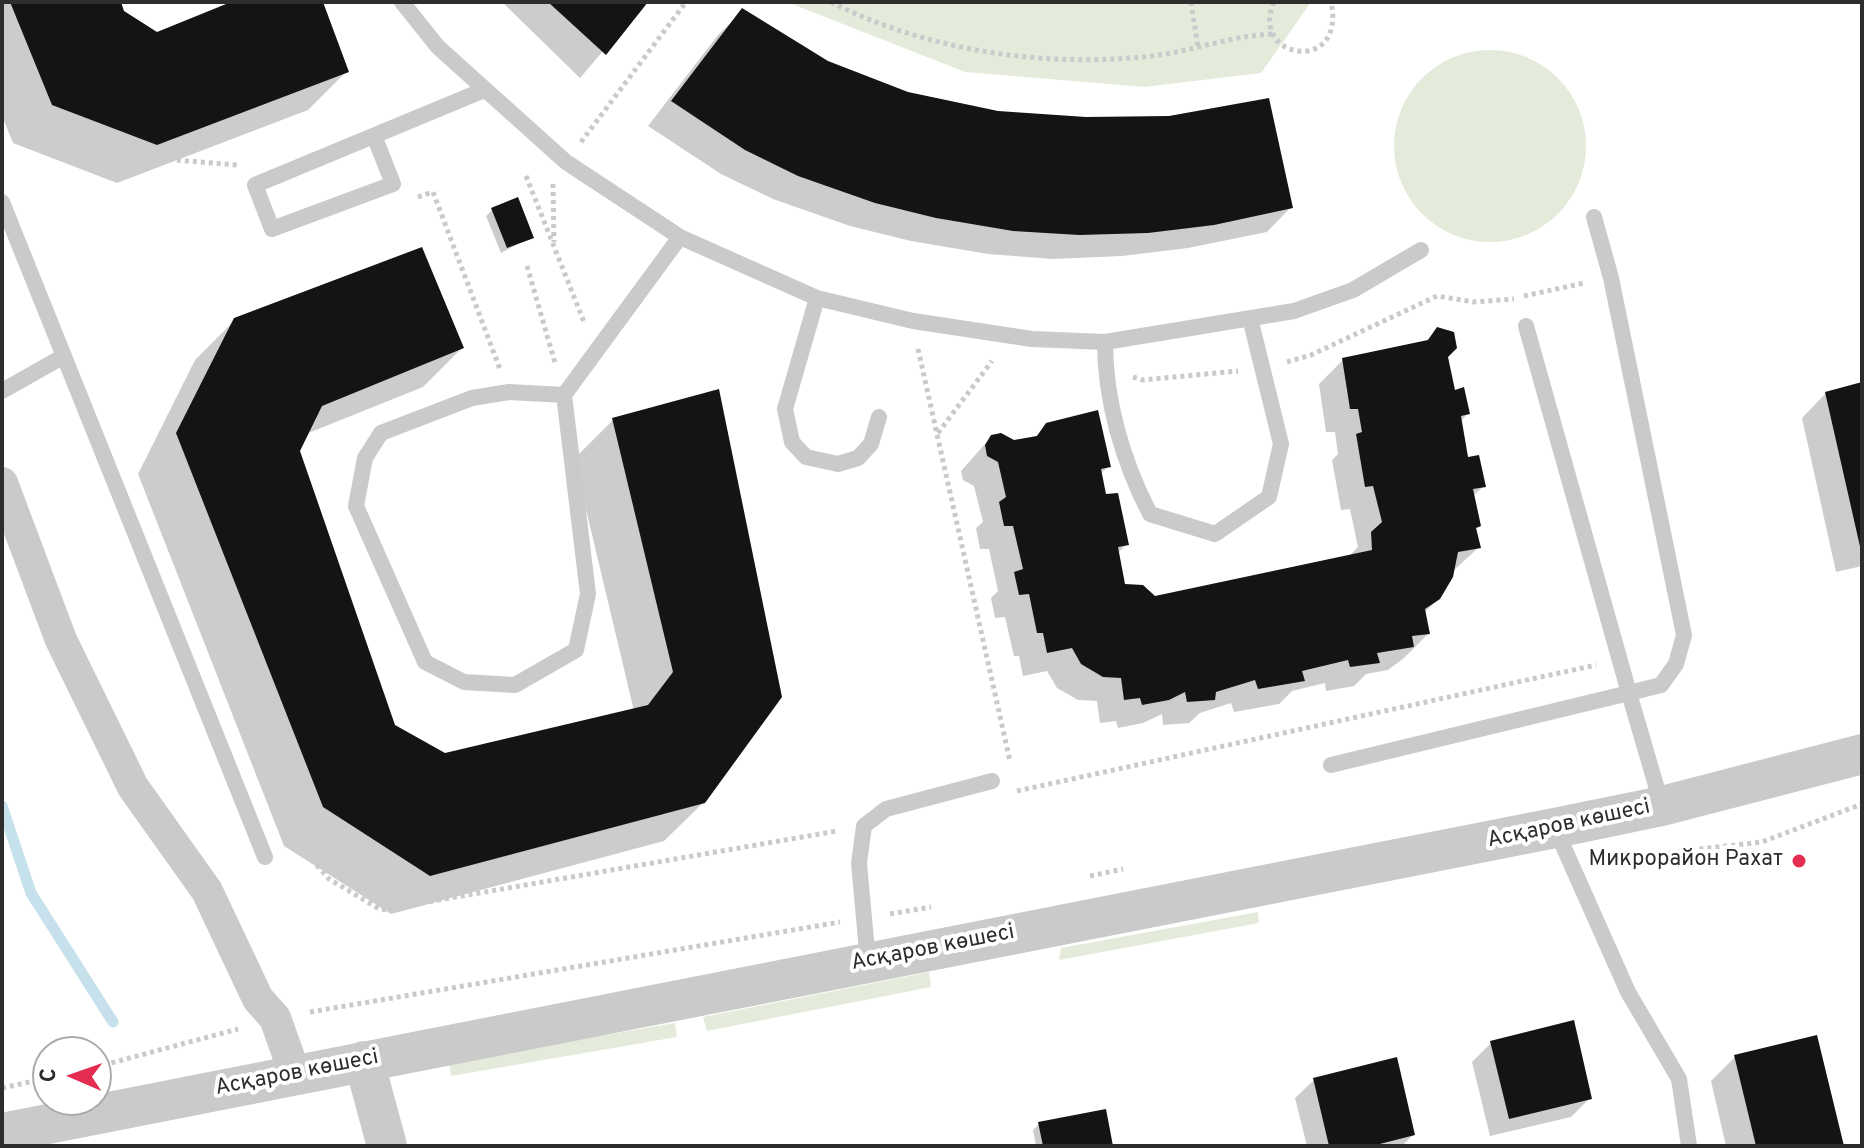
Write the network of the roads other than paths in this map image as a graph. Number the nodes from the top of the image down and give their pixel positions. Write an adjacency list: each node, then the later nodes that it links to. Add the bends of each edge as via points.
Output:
1 (402, 2): 2 (lane, via 438,47)
2 (484, 90): 3 (lane); 6 (lane, via 566,162)
3 (375, 138): 3 (lane, via 255,185 272,229 393,184)
4 (2, 202): 12 (lane)
5 (1594, 217): 17 (lane, via 1684,635 1676,664 1661,685)
6 (680, 237): 8 (lane); 14 (lane)
7 (1421, 250): 9 (lane, via 1353,290 1294,311)
8 (817, 298): 11 (lane, via 987,333); 15 (lane, via 785,409 792,442 806,457 838,464 858,458 871,444)
9 (1250, 318): 11 (lane); 11 (lane, via 1281,444 1269,497 1215,534 1150,514 1128,472 1105,371)
10 (1526, 326): 17 (lane)
11 (1105, 342)
12 (64, 356): 13 (lane); 23 (lane)
13 (2, 391)
14 (564, 395): 14 (lane, via 588,594 576,650 515,685 464,682 425,662 356,506 365,458 381,433 472,398 509,392)
15 (879, 417)
16 (2, 483): 26 (street, via 61,640 133,787 207,891 258,999 275,1018)
17 (1629, 693): 19 (lane); 21 (lane)
18 (1862, 754): 21 (street, Асқаров көшесі)
19 (1331, 765)
20 (997, 788): 24 (lane, via 886,809 864,826 859,863)
21 (1662, 806): 22 (street, Асқаров көшесі)
22 (1555, 828): 24 (street, Асқаров көшесі); 29 (lane, via 1628,992 1679,1079)
23 (265, 857)
24 (868, 962): 25 (street, Асқаров көшесі)
25 (364, 1061): 26 (street, Асқаров көшесі); 28 (street)
26 (295, 1074): 27 (street, Асқаров көшесі)
27 (2, 1133)
28 (387, 1146)
29 (1689, 1146)

